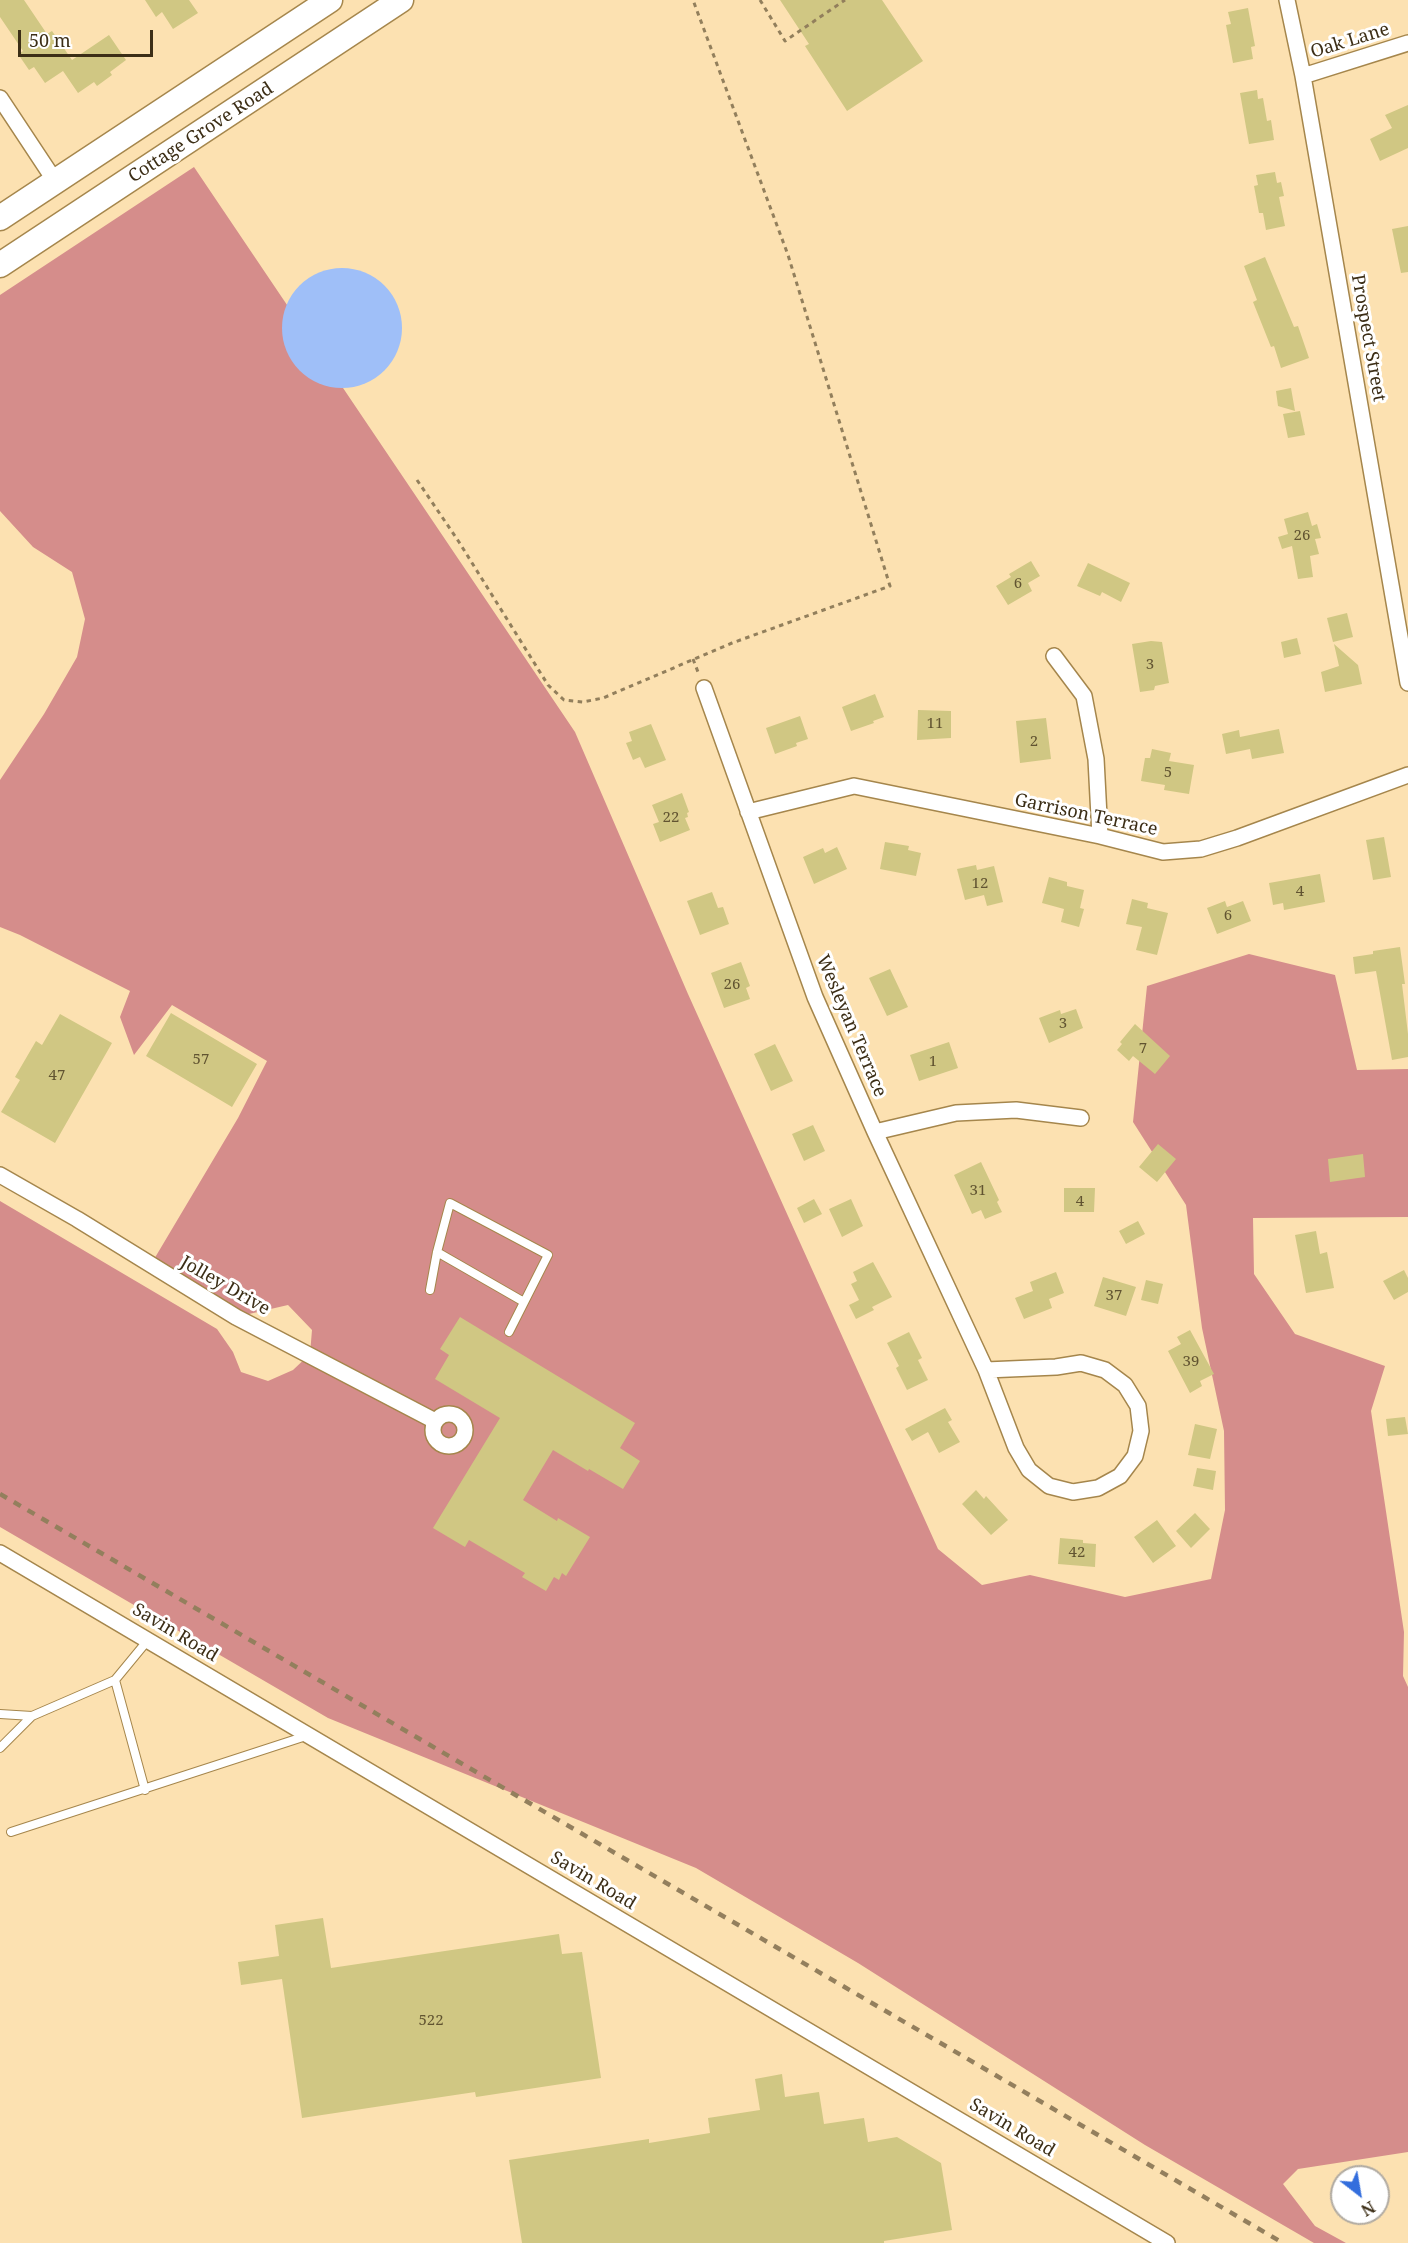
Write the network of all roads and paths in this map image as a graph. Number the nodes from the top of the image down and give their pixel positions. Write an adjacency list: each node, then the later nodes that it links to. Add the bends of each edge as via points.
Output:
1 (330, 0): 10 (main road)
2 (401, 0): 12 (main road, Cottage Grove Road)
3 (693, 0): 13 (path, via 788,255 890,586 732,643 603,698 564,700 548,685)
4 (760, 0): 5 (path, via 784,41)
5 (845, 0)
6 (1287, 0): 8 (street, Prospect Street)
7 (1408, 43): 8 (street, Oak Lane)
8 (1303, 76): 15 (street, Prospect Street)
9 (0, 98): 10 (street)
10 (55, 182): 11 (main road)
11 (0, 218)
12 (0, 265)
13 (417, 480)
14 (1054, 656): 19 (street, via 1084,696 1096,759)
15 (1408, 683)
16 (704, 688): 18 (street, Wesleyan Terrace)
17 (1408, 775): 19 (street, Garrison Terrace, via 1201,849 1163,852)
18 (748, 812): 19 (street, Garrison Terrace, via 854,786); 21 (street, Wesleyan Terrace, via 815,997)
19 (1100, 836)
20 (1081, 1118): 21 (street, via 1017,1110 956,1113)
21 (875, 1132): 27 (street, Wesleyan Terrace)
22 (0, 1175): 28 (street, Jolley Drive, via 236,1317)
23 (437, 1252): 24 (lane); 25 (lane); 25 (lane, via 450,1203 548,1255)
24 (430, 1290)
25 (524, 1302): 26 (lane)
26 (509, 1332)
27 (986, 1370): 27 (street, Wesleyan Terrace, via 1016,1448 1029,1470 1049,1485 1073,1492 1098,1488 1120,1476 1135,1456 1142,1431 1138,1406 1125,1385 1105,1370 1081,1363)
28 (435, 1421)
29 (0, 1552): 30 (street, Savin Road)
30 (148, 1640): 31 (lane); 34 (street, Savin Road)
31 (115, 1680): 33 (lane); 36 (lane)
32 (0, 1714): 33 (lane)
33 (32, 1716): 35 (lane)
34 (309, 1735): 36 (lane); 38 (street, Savin Road)
35 (0, 1748)
36 (145, 1790): 37 (lane)
37 (11, 1832)
38 (1167, 2243)

